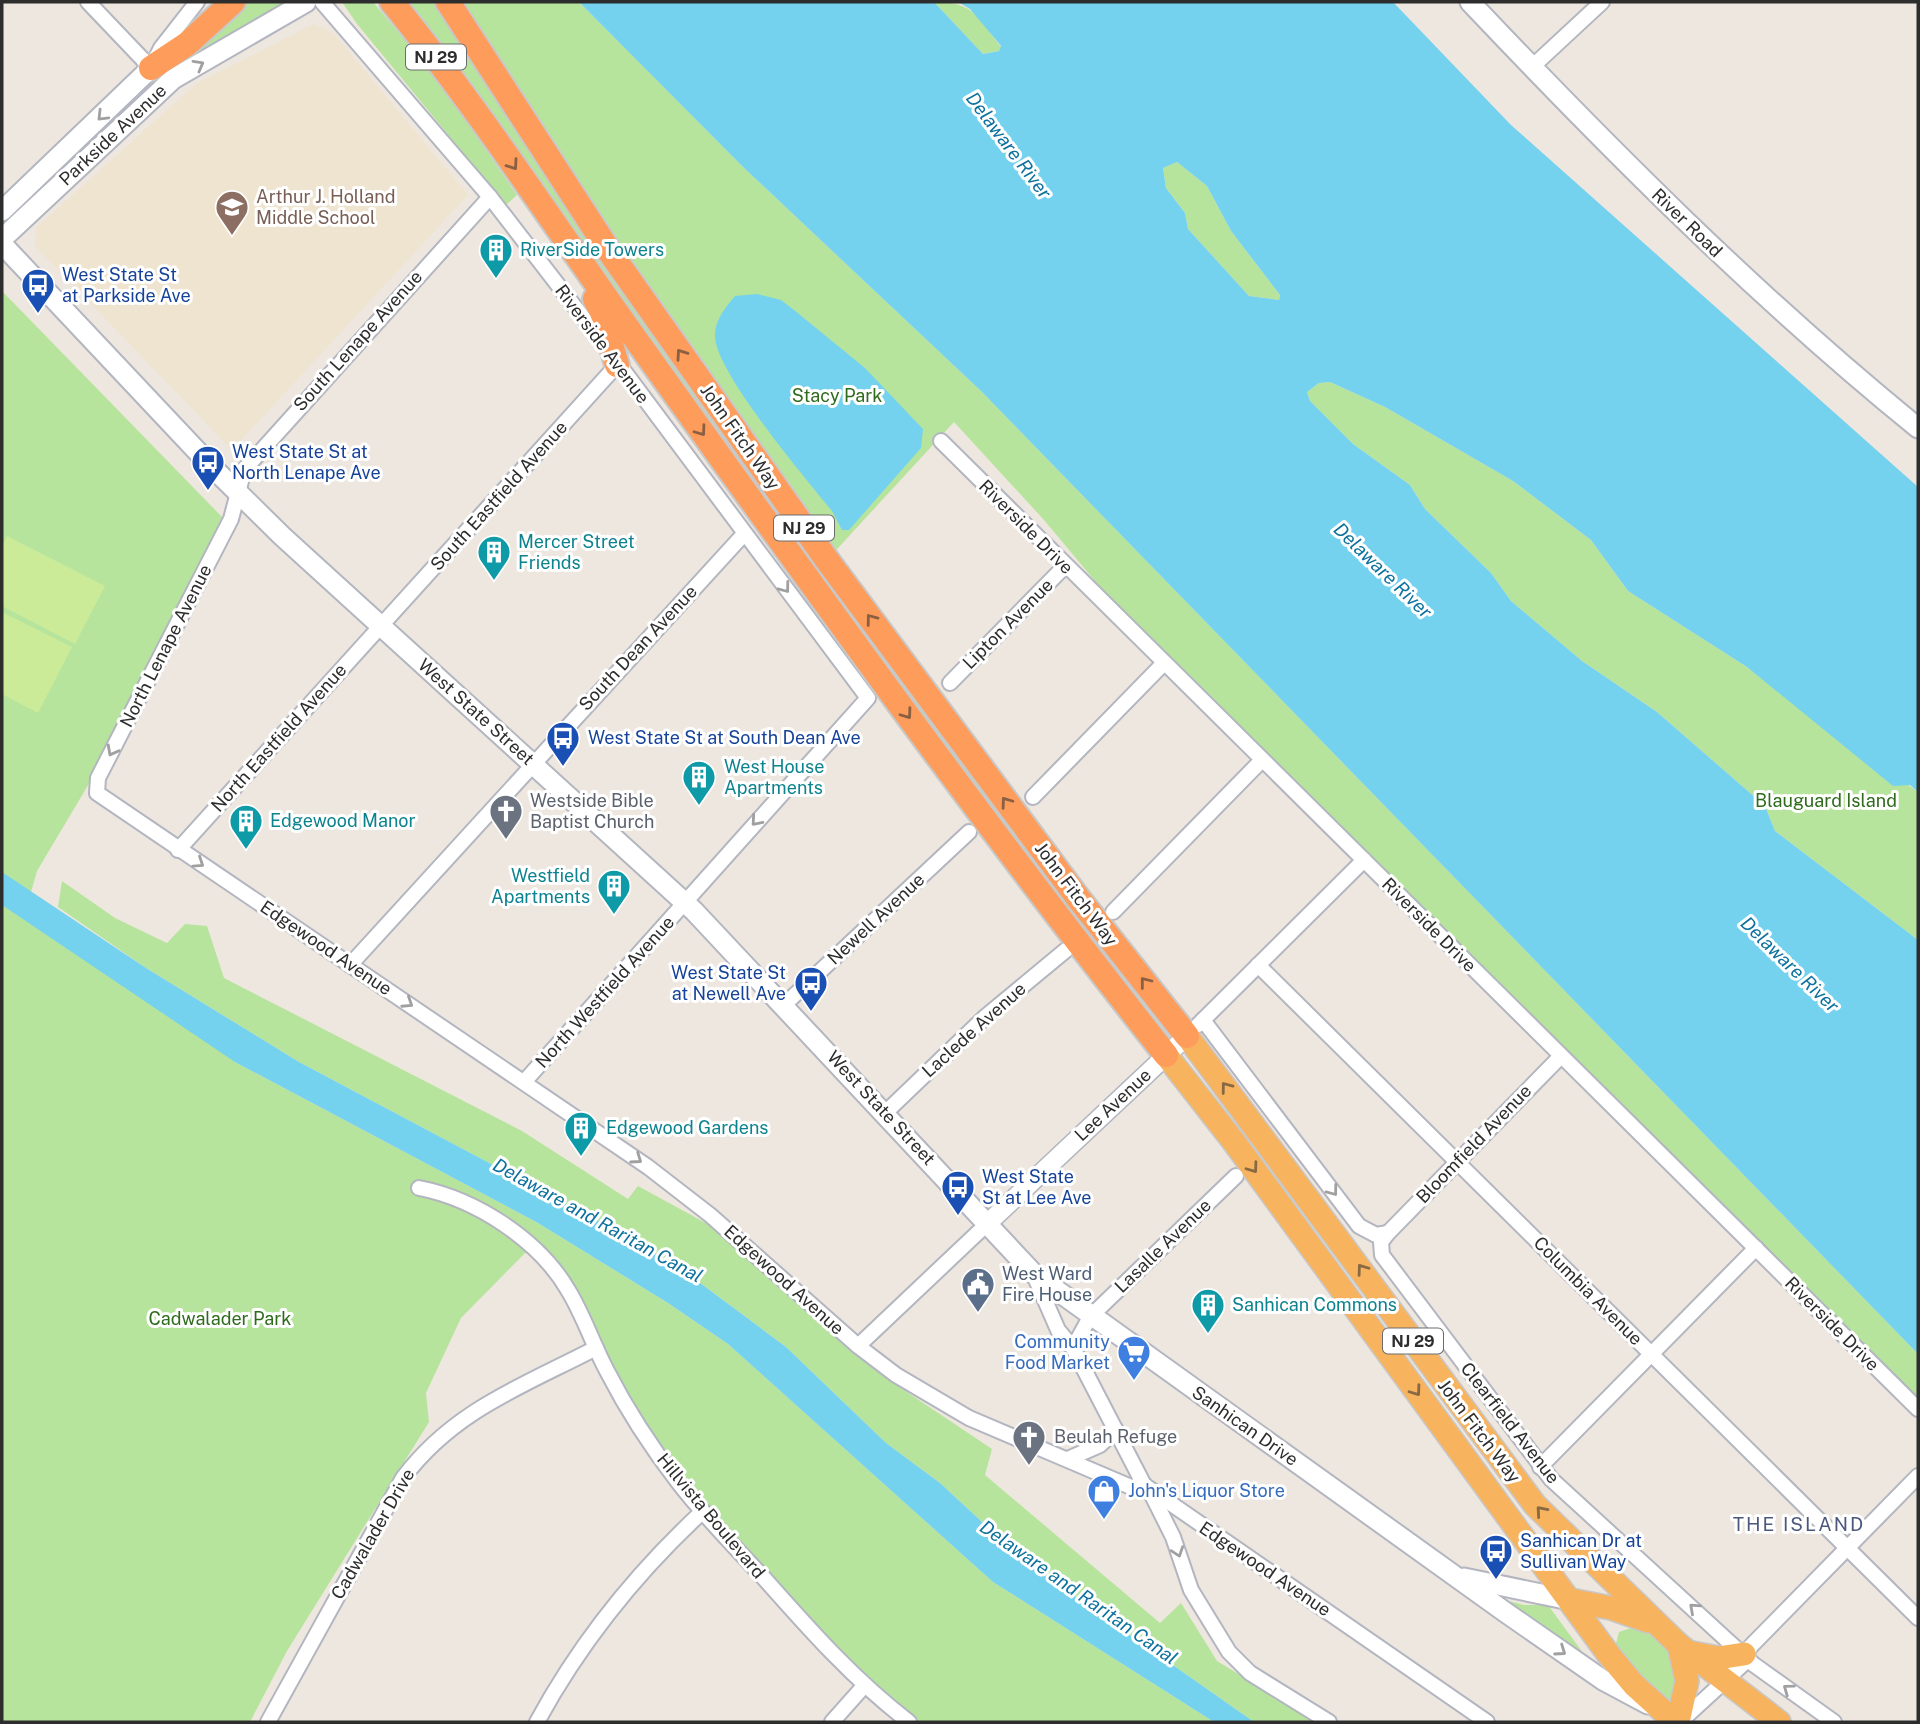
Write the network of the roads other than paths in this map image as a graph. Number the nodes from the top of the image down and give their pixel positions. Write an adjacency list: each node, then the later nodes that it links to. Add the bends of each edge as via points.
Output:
1 (88, 2): 11 (street)
2 (197, 2): 11 (street, Parkside Avenue)
3 (233, 2): 11 (highway, via 187,44)
4 (306, 2): 15 (main road, Parkside Avenue, one-way to 4, via 173,79)
5 (321, 2): 12 (street, Riverside Avenue)
6 (392, 2): 14 (highway, John Fitch Way / NJ 29, one-way to 14)
7 (448, 2): 39 (highway, John Fitch Way / NJ 29, one-way to 7, via 1078,898 827,561 610,251)
8 (1470, 2): 10 (main road, River Road)
9 (1602, 2): 10 (street)
10 (1532, 67): 17 (main road, River Road, via 1733,267)
11 (151, 68): 13 (main road, Parkside Avenue, one-way to 13)
12 (490, 197): 16 (street, Riverside Avenue); 19 (street, South Lenape Avenue, via 244,470)
13 (2, 211)
14 (548, 216): 16 (highway, via 602,312); 40 (highway, John Fitch Way / NJ 29, one-way to 40, via 998,838)
15 (2, 241): 19 (main road, West State Street)
16 (617, 365): 20 (street, Riverside Avenue); 22 (street, South Eastfield Avenue)
17 (1918, 428)
18 (941, 441): 21 (street, Riverside Drive)
19 (237, 492): 22 (main road, West State Street); 29 (street, North Lenape Avenue, one-way to 29, via 229,522 98,778)
20 (744, 534): 25 (street, Riverside Avenue, one-way to 25); 27 (street, South Dean Avenue)
21 (1065, 566): 23 (street, Riverside Drive); 24 (street, Lipton Avenue)
22 (382, 626): 27 (main road, West State Street); 31 (street, North Eastfield Avenue)
23 (1163, 664): 26 (street, Riverside Drive); 28 (street)
24 (950, 682)
25 (868, 698): 33 (street, North Westfield Avenue, one-way to 33)
26 (1262, 760): 32 (street, Riverside Drive); 34 (street)
27 (533, 764): 33 (main road, West State Street); 36 (street, South Dean Avenue)
28 (1033, 797)
29 (101, 798): 31 (street, Edgewood Avenue)
30 (969, 832): 38 (street, Newell Avenue)
31 (178, 850): 36 (street, Edgewood Avenue, one-way to 36)
32 (1364, 860): 37 (street, Lee Avenue); 41 (street, Riverside Drive)
33 (685, 903): 38 (main road, West State Street); 42 (street, North Westfield Avenue)
34 (1113, 912)
35 (1066, 950): 43 (street, Laclede Avenue, via 984,1018)
36 (350, 965): 42 (street, Edgewood Avenue, one-way to 42)
37 (1258, 965): 39 (street, Lee Avenue); 44 (street, Columbia Avenue)
38 (784, 1005): 43 (main road, West State Street)
39 (1195, 1028): 40 (street, Lee Avenue); 48 (street, one-way to 48, via 1359,1226 1376,1235); 68 (highway, John Fitch Way / NJ 29, one-way to 39, via 1535,1505)
40 (1166, 1055): 47 (street, Lee Avenue); 65 (highway, John Fitch Way / NJ 29, one-way to 65)
41 (1561, 1056): 44 (street, Bloomfield Avenue); 49 (street, Riverside Drive)
42 (524, 1082): 52 (street, Edgewood Avenue, one-way to 52, via 710,1215)
43 (885, 1113): 47 (main road, West State Street)
44 (1456, 1161): 48 (street, Bloomfield Avenue); 55 (street, Columbia Avenue)
45 (1236, 1176): 51 (street, Lasalle Avenue)
46 (419, 1188): 53 (street, Hillvista Boulevard, via 454,1198 529,1244 569,1290)
47 (988, 1223): 50 (main road, West State Street); 52 (street, Lee Avenue)
48 (1388, 1233): 59 (street, Clearfield Avenue, via 1381,1242 1382,1255)
49 (1756, 1248): 55 (street); 56 (street, Riverside Drive)
50 (1034, 1274): 51 (main road, Sanhican Drive); 54 (street, West State Street, via 1058,1330)
51 (1090, 1317): 54 (street); 64 (main road, Sanhican Drive)
52 (858, 1346): 58 (street, Edgewood Avenue, via 947,1407)
53 (596, 1348): 62 (street, Hillvista Boulevard, via 652,1447); 75 (street, Cadwalader Drive, via 476,1409 435,1439 415,1461)
54 (1073, 1348): 57 (street, West State Street)
55 (1651, 1354): 59 (street); 63 (street, Columbia Avenue)
56 (1918, 1409)
57 (1116, 1430): 58 (street, via 1100,1445); 61 (street, West State Street)
58 (1068, 1459): 61 (street, Edgewood Avenue, via 1131,1487)
59 (1540, 1467): 70 (street, Clearfield Avenue, one-way to 59)
60 (1918, 1476): 63 (street)
61 (1147, 1488): 79 (street, West State Street, one-way to 79, via 1173,1537 1191,1590 1228,1652 1250,1673); 80 (street, Edgewood Avenue)
62 (703, 1511): 73 (street, Hillvista Boulevard); 76 (street, via 653,1560 599,1624)
63 (1848, 1546): 67 (street, Columbia Avenue); 70 (street)
64 (1457, 1576): 65 (main road, Sanhican Drive); 74 (main road, Sanhican Drive, one-way to 74, via 1603,1680)
65 (1570, 1600): 66 (highway); 71 (highway, John Fitch Way / NJ 29)
66 (1628, 1613): 68 (highway); 71 (highway, via 1609,1634)
67 (1918, 1618)
68 (1660, 1627): 69 (highway, John Fitch Way / NJ 29)
69 (1684, 1648): 70 (highway, via 1718,1658); 72 (highway, John Fitch Way / NJ 29); 74 (highway, via 1687,1681)
70 (1744, 1654): 72 (street, via 1743,1664); 82 (street, Clearfield Avenue, one-way to 70)
71 (1609, 1655): 74 (highway, John Fitch Way / NJ 29)
72 (1723, 1681): 74 (street); 81 (highway, John Fitch Way / NJ 29)
73 (863, 1686): 77 (street); 78 (street, Hillvista Boulevard)
74 (1674, 1720)
75 (268, 1722)
76 (537, 1722)
77 (832, 1722)
78 (909, 1722)
79 (1329, 1722)
80 (1487, 1722)
81 (1779, 1722)
82 (1835, 1722)

